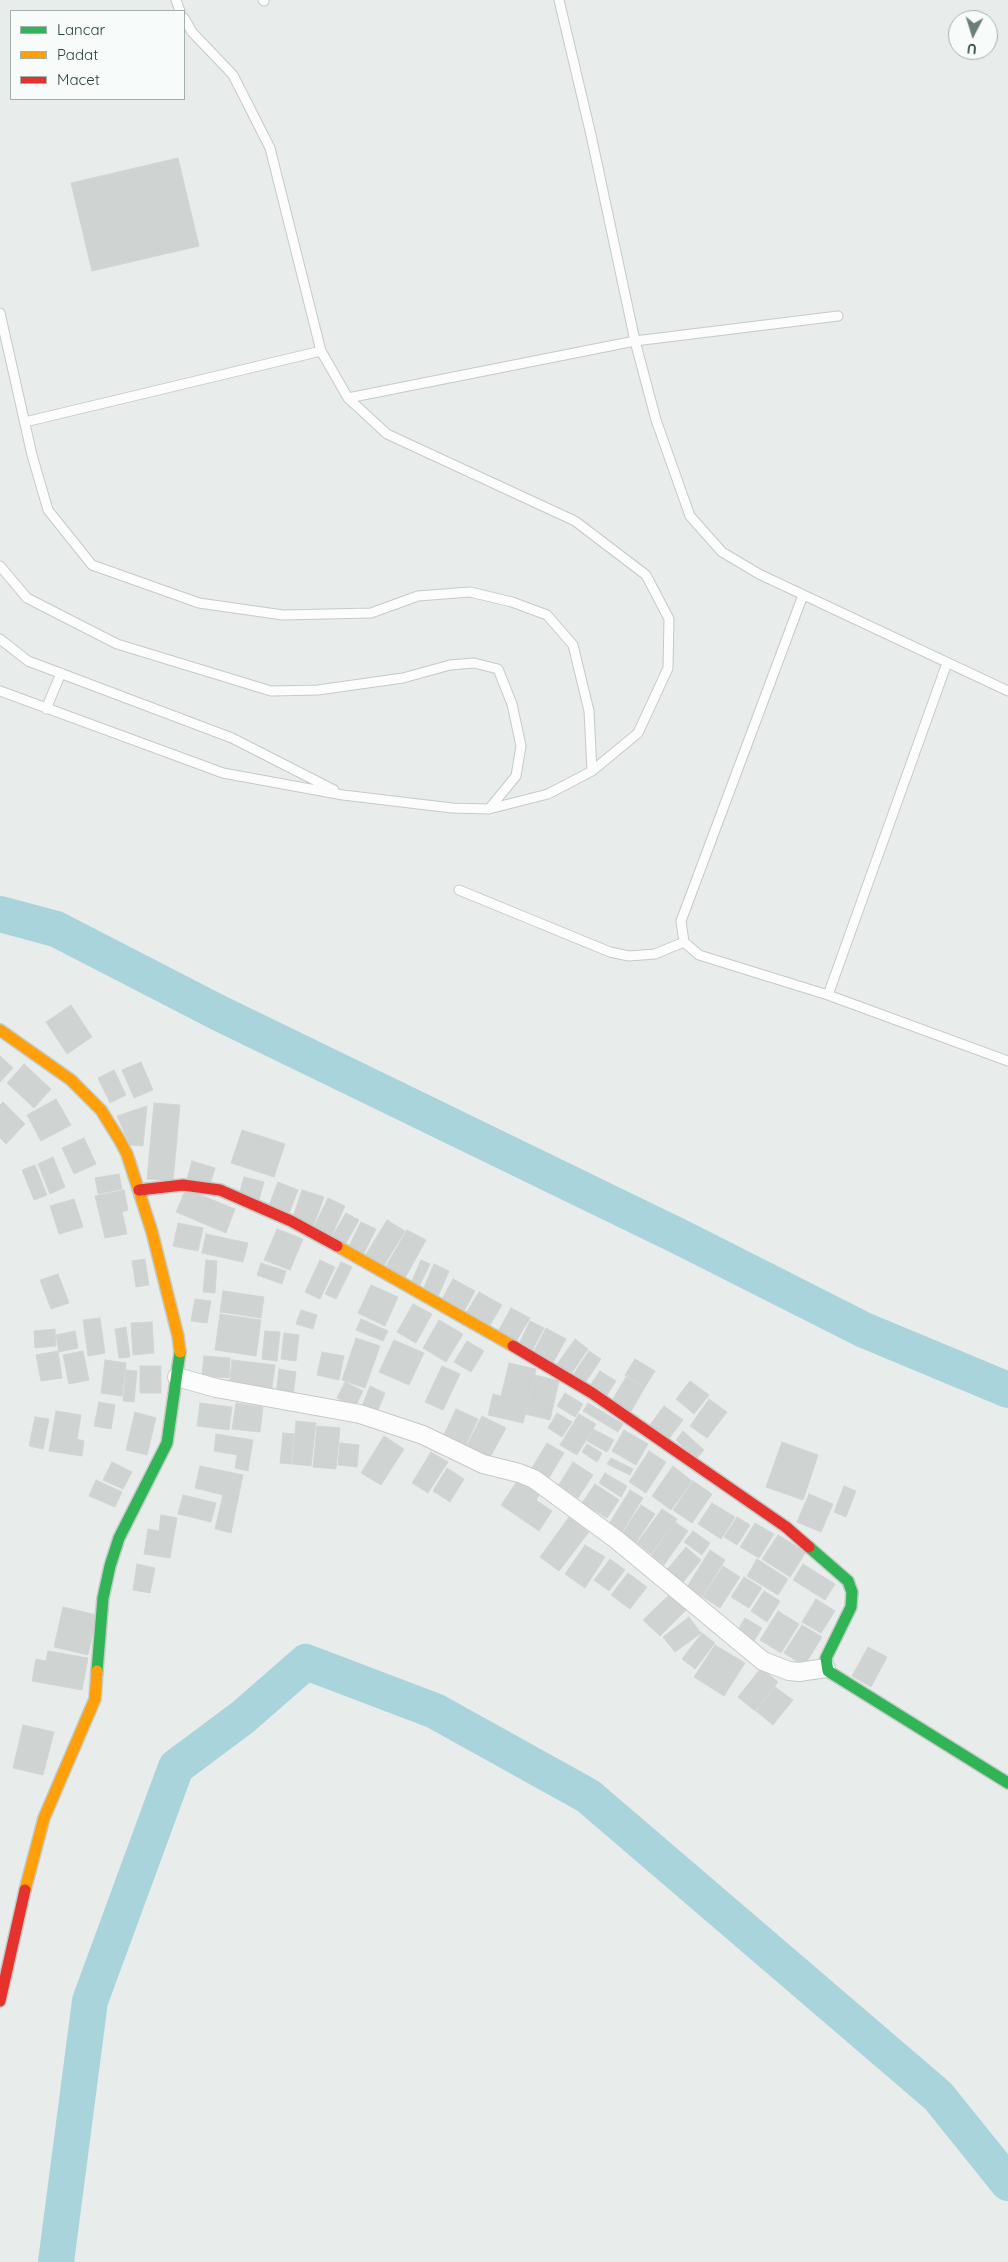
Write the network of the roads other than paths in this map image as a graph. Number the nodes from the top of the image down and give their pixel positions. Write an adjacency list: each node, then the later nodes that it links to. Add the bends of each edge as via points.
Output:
1 (558, 0): 5 (lane)
2 (185, 20): 6 (lane, via 192,32 234,75 270,148)
3 (0, 313): 8 (lane)
4 (838, 316): 5 (lane)
5 (635, 341): 7 (lane); 10 (lane, via 656,420 690,516 722,552)
6 (321, 352): 7 (lane); 8 (lane)
7 (348, 398): 17 (lane, via 387,434 575,522 646,575 669,619 668,668 638,733)
8 (25, 422): 17 (lane, via 48,510 92,565 199,603 283,615 370,613 418,596 470,592 547,615 573,645 589,711)
9 (0, 566): 19 (lane, via 27,598 117,644 271,691 318,690 403,678 450,665 474,663 498,669 512,704 521,746 516,776)
10 (803, 595): 12 (lane); 21 (lane, via 681,921)
11 (0, 640): 13 (lane, via 28,661)
12 (947, 663): 15 (lane); 22 (lane)
13 (61, 673): 16 (lane); 18 (lane, via 232,738)
14 (0, 691): 16 (lane)
15 (1008, 691)
16 (46, 709): 18 (lane, via 223,773)
17 (592, 771): 19 (lane, via 548,794)
18 (343, 795): 19 (lane, via 452,808)
19 (489, 809)
20 (459, 890): 21 (lane, via 610,952 629,956 655,954)
21 (684, 942): 22 (lane, via 698,955)
22 (828, 994): 24 (lane)
23 (0, 1030): 25 (street, via 71,1080 101,1110 126,1154)
24 (1008, 1061)
25 (139, 1190): 26 (street, via 178,1336); 27 (street, via 183,1184 200,1186 240,1198 291,1221 562,1374 786,1527 848,1581 852,1592 851,1607 826,1658)
26 (177, 1377): 27 (street, via 216,1388 360,1414 423,1435 483,1464 534,1479 617,1540 763,1661 789,1671); 29 (street, via 166,1443 119,1538 110,1566 103,1598 95,1699 42,1826)
27 (826, 1668): 28 (street)
28 (1008, 1784)
29 (0, 2001)

